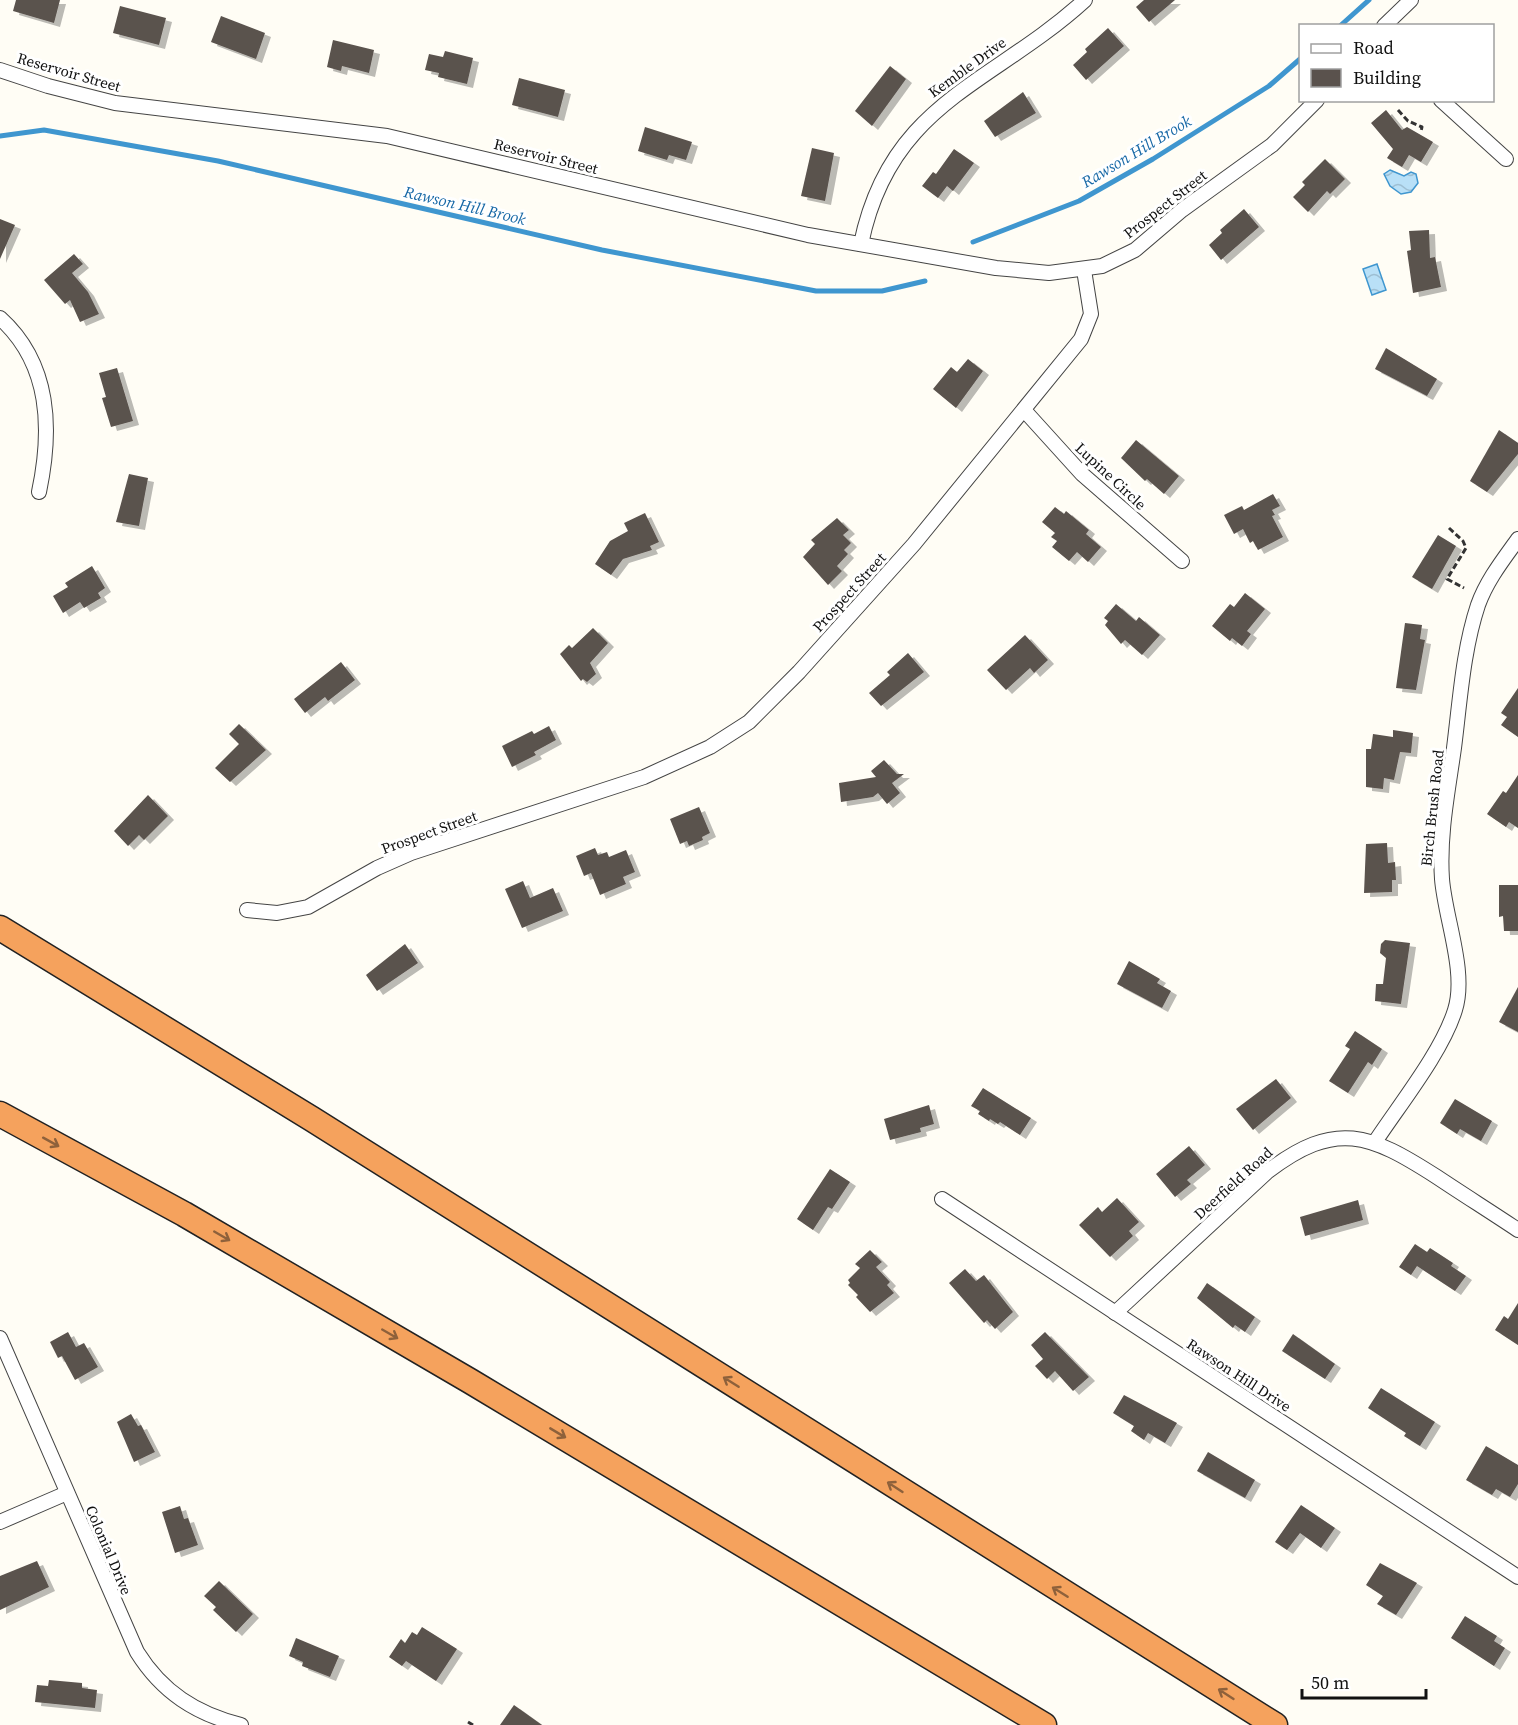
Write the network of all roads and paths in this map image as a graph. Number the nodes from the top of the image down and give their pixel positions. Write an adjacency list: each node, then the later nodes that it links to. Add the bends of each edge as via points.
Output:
1 (1085, 0): 10 (street, Kemble Drive, via 928,117 874,194)
2 (1411, 0): 3 (street)
3 (1386, 24)
4 (0, 70): 10 (street, Reservoir Street, via 69,92 136,107 387,136)
5 (1315, 102): 11 (street, Prospect Street, via 1272,145 1182,210 1149,239 1119,258)
6 (1444, 102): 9 (street)
7 (1398, 110): 8 (path, via 1408,121 1422,127)
8 (1421, 131)
9 (1506, 159)
10 (861, 244): 11 (street, Reservoir Street, via 1030,272)
11 (1084, 270): 13 (street, Prospect Street, via 1091,314 1087,330)
12 (0, 318): 14 (street, via 21,341 42,388 48,443)
13 (1024, 410): 17 (street, Lupine Circle, via 1082,474); 19 (street, Prospect Street, via 857,609 766,706 729,735 644,777 411,853 308,907 277,913)
14 (39, 492)
15 (1449, 528): 18 (path, via 1466,548 1446,579)
16 (1518, 538): 22 (street, Birch Brush Road, via 1492,575 1479,603 1459,711 1441,861 1455,958 1455,1009 1442,1038)
17 (1182, 561)
18 (1464, 588)
19 (247, 910)
20 (0, 928): 34 (highway, one-way to 20, via 312,1119)
21 (0, 1114): 33 (highway, one-way to 33, via 184,1214 470,1381)
22 (1375, 1142): 24 (street, Deerfield Road); 25 (street, Deerfield Road, via 1353,1138 1320,1142 1288,1156)
23 (942, 1199): 25 (street, Rawson Hill Drive)
24 (1518, 1230)
25 (1115, 1313): 29 (street, Rawson Hill Drive)
26 (0, 1338): 27 (street, Colonial Drive)
27 (67, 1493): 28 (street); 31 (street, Colonial Drive, via 128,1635 148,1670 177,1698 195,1709)
28 (0, 1522)
29 (1518, 1577)
30 (468, 1722): 32 (path)
31 (242, 1725)
32 (473, 1725)
33 (1044, 1725)
34 (1275, 1725)

